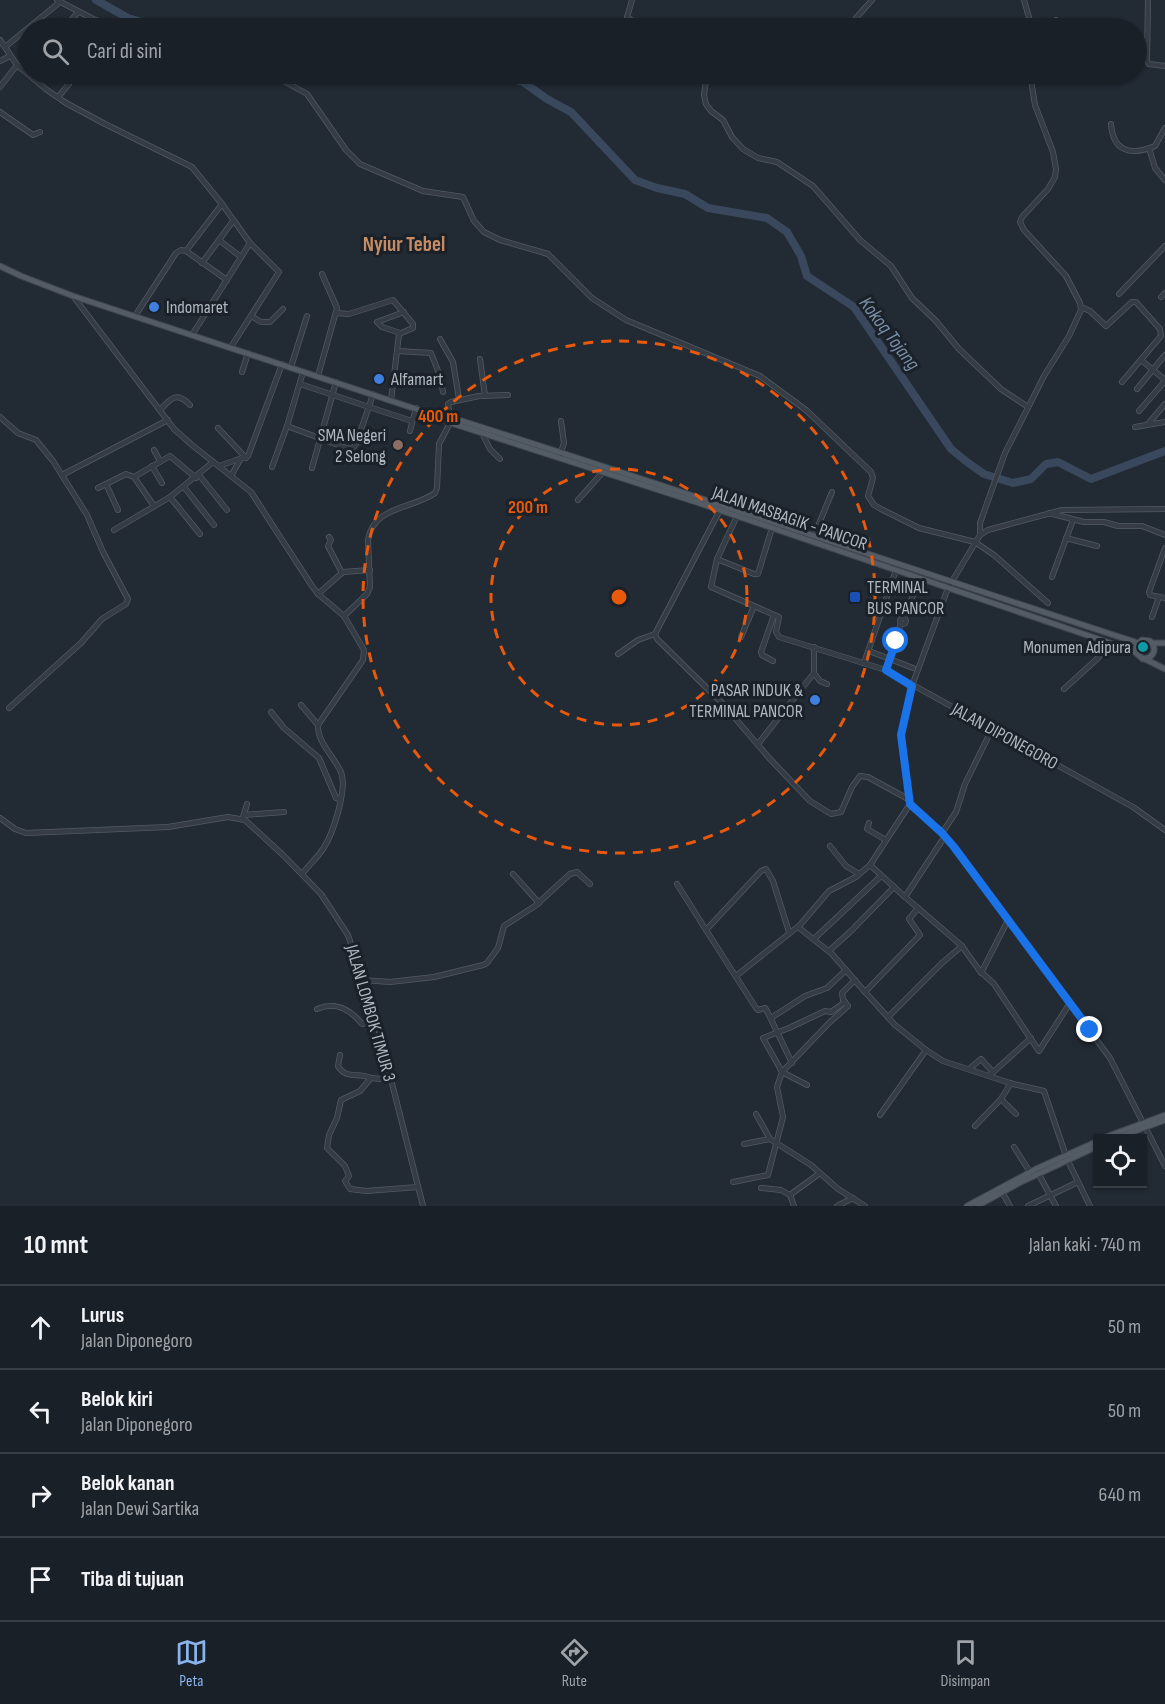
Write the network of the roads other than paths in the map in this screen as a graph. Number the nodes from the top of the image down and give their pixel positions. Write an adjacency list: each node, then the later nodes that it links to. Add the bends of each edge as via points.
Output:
1 (632, 0): 10 (street)
2 (872, 0): 11 (street)
3 (1024, 0): 12 (street)
4 (1148, 0): 19 (street, via 1147,61)
5 (58, 1): 6 (street); 7 (street)
6 (78, 12): 8 (street); 9 (street)
7 (38, 18)
8 (73, 18)
9 (91, 18)
10 (628, 18)
11 (856, 18)
12 (1029, 18)
13 (18, 36): 15 (street)
14 (0, 40): 15 (street)
15 (5, 47): 16 (street)
16 (10, 56): 17 (street); 18 (street)
17 (0, 61)
18 (18, 65)
19 (1165, 66)
20 (18, 67): 26 (street)
21 (42, 84): 27 (street)
22 (69, 84): 27 (street)
23 (289, 84): 144 (street, via 307,94 360,164 417,189 463,197 484,232 548,254 608,309 639,327 755,372 799,404 871,472 868,496 874,505 919,528)
24 (706, 84): 86 (street, via 706,104 723,120 743,150 777,162 813,186 860,240 891,266 912,298 959,349)
25 (1032, 84): 47 (street, via 1056,169 1051,186 1020,222 1065,276)
26 (0, 87)
27 (58, 97): 34 (street, via 192,167)
28 (0, 112): 31 (street, via 33,135)
29 (1111, 124): 32 (street, via 1113,139 1124,149 1132,152)
30 (1165, 128): 32 (street, via 1156,145)
31 (40, 132)
32 (1149, 148): 33 (street, via 1155,168)
33 (1165, 180)
34 (222, 204): 35 (street); 39 (street)
35 (233, 221): 36 (street); 37 (street)
36 (219, 240): 40 (street); 41 (street)
37 (250, 243): 40 (street); 52 (street, via 279,272)
38 (1165, 246): 45 (street)
39 (186, 251): 41 (street); 51 (street, via 176,253)
40 (242, 257): 44 (street)
41 (202, 263): 44 (street)
42 (0, 266): 46 (main road, JALAN MASBAGIK - PANCOR)
43 (322, 274): 50 (street)
44 (227, 280): 56 (street)
45 (1119, 294)
46 (73, 296): 51 (main road, JALAN MASBAGIK - PANCOR); 88 (street)
47 (1081, 307): 57 (street, via 1106,326 1136,302); 86 (street)
48 (283, 309): 52 (street, via 270,322)
49 (404, 312): 50 (street, via 392,300 349,314); 55 (street, via 413,327); 55 (street, via 377,322)
50 (336, 313): 70 (street)
51 (135, 316): 56 (main road, JALAN MASBAGIK - PANCOR)
52 (251, 316): 59 (street)
53 (307, 316): 66 (street)
54 (1165, 325): 57 (street)
55 (400, 333): 60 (street)
56 (192, 334): 59 (main road, JALAN MASBAGIK - PANCOR)
57 (1162, 334): 64 (street)
58 (440, 339): 81 (street, via 453,362)
59 (231, 348): 61 (main road, JALAN MASBAGIK - PANCOR)
60 (398, 351): 76 (street, via 431,353); 82 (street)
61 (248, 353): 65 (main road, JALAN MASBAGIK - PANCOR); 68 (street)
62 (1165, 355): 67 (street)
63 (480, 359): 80 (street)
64 (1141, 360): 67 (street); 73 (street)
65 (282, 364): 66 (main road, JALAN MASBAGIK - PANCOR); 105 (street)
66 (291, 367): 69 (main road, JALAN MASBAGIK - PANCOR)
67 (1153, 370): 71 (street); 75 (street)
68 (242, 372)
69 (303, 372): 70 (main road, JALAN MASBAGIK - PANCOR); 74 (street)
70 (318, 376): 72 (main road, JALAN MASBAGIK - PANCOR)
71 (1165, 380): 89 (street)
72 (336, 382): 77 (street); 78 (main road, JALAN MASBAGIK - PANCOR)
73 (1122, 382)
74 (300, 384): 77 (street); 97 (street)
75 (1137, 389)
76 (443, 392)
77 (333, 394): 85 (street); 102 (street)
78 (373, 394): 82 (main road, JALAN MASBAGIK - PANCOR); 85 (street)
79 (508, 395): 80 (street)
80 (485, 396): 81 (street)
81 (459, 399): 92 (street, via 448,404)
82 (391, 400): 87 (main road, JALAN MASBAGIK - PANCOR)
83 (190, 405): 88 (street, via 178,397 170,399)
84 (1165, 405): 96 (street)
85 (369, 407): 93 (street); 102 (street, via 354,448)
86 (1028, 407): 139 (street, via 1005,453 980,523)
87 (416, 408): 92 (main road, JALAN MASBAGIK - PANCOR); 93 (street)
88 (160, 410): 91 (street)
89 (1139, 411)
90 (0, 417): 115 (street, via 18,433 36,440)
91 (168, 420): 109 (street); 115 (street)
92 (450, 420): 101 (main road, JALAN MASBAGIK - PANCOR); 104 (main road, JALAN MASBAGIK - PANCOR); 148 (street, via 439,444 435,493 391,510 375,525 368,540)
93 (412, 421): 100 (street)
94 (561, 421): 104 (street, via 564,443)
95 (1165, 422): 96 (street)
96 (1148, 424): 98 (street)
97 (287, 426): 102 (street); 112 (street)
98 (1135, 427)
99 (218, 428): 105 (street)
100 (410, 431)
101 (482, 433): 104 (main road, JALAN MASBAGIK - PANCOR); 106 (street)
102 (320, 440): 113 (street)
103 (154, 450): 108 (street)
104 (560, 456): 114 (main road, JALAN MASBAGIK - PANCOR); 119 (main road, JALAN MASBAGIK - PANCOR)
105 (246, 458): 107 (street)
106 (500, 459)
107 (240, 460): 111 (street); 117 (street)
108 (160, 461): 110 (street); 116 (street, via 171,456)
109 (213, 462): 111 (street); 116 (street)
110 (152, 466): 118 (street); 120 (street)
111 (219, 466): 117 (street)
112 (272, 467)
113 (312, 468)
114 (603, 472): 119 (main road, JALAN MASBAGIK - PANCOR); 126 (street)
115 (62, 475): 184 (street, via 93,527 127,602 102,619)
116 (197, 476): 122 (street); 131 (street)
117 (231, 476): 154 (street, via 251,492)
118 (134, 477): 121 (street, via 126,474); 127 (street)
119 (631, 479): 128 (main road, JALAN MASBAGIK - PANCOR)
120 (162, 483)
121 (106, 484): 123 (street); 130 (street)
122 (184, 487): 125 (street); 135 (street)
123 (98, 488)
124 (832, 492): 141 (street)
125 (170, 497): 127 (street); 138 (street)
126 (578, 500)
127 (154, 506): 137 (street)
128 (721, 508): 133 (main road, JALAN MASBAGIK - PANCOR); 141 (main road, JALAN MASBAGIK - PANCOR); 162 (street)
129 (1165, 509): 132 (street)
130 (118, 510)
131 (227, 510)
132 (1048, 513): 134 (street); 139 (street)
133 (737, 516): 136 (main road, JALAN MASBAGIK - PANCOR); 147 (street)
134 (1073, 520): 140 (street, via 1138,526); 143 (street)
135 (214, 525)
136 (772, 528): 147 (street, via 758,574); 149 (main road, JALAN MASBAGIK - PANCOR)
137 (114, 530)
138 (200, 534)
139 (980, 535): 144 (street)
140 (1165, 535)
141 (814, 536): 153 (main road, JALAN MASBAGIK - PANCOR)
142 (329, 537): 150 (street, via 328,546)
143 (1066, 538): 145 (street); 151 (street)
144 (975, 542): 153 (street); 157 (street)
145 (1097, 546)
146 (1165, 548): 155 (street, via 1149,592)
147 (717, 559): 158 (street, via 711,587)
148 (370, 570): 150 (street); 160 (street, via 369,591)
149 (896, 570): 152 (main road, JALAN MASBAGIK - PANCOR); 169 (street)
150 (342, 573): 154 (street)
151 (1052, 577)
152 (920, 578): 153 (main road, JALAN MASBAGIK - PANCOR); 173 (street)
153 (949, 585): 164 (main road, JALAN MASBAGIK - PANCOR); 165 (main road, JALAN MASBAGIK - PANCOR); 181 (street)
154 (318, 594): 160 (street)
155 (1159, 597): 156 (street); 161 (street)
156 (1165, 598)
157 (1048, 603)
158 (754, 606): 159 (street); 163 (street)
159 (774, 615): 168 (street, JALAN DIPONEGORO, via 779,618 779,637); 174 (street, via 761,652)
160 (344, 616): 186 (street, via 364,650 364,657)
161 (1152, 617)
162 (655, 634): 171 (street); 188 (street)
163 (741, 637)
164 (1110, 643): 170 (main road, JALAN MASBAGIK - PANCOR); 182 (street)
165 (1138, 643): 166 (main road); 170 (main road)
166 (1152, 643): 167 (main road); 172 (main road, via 1154,653)
167 (1165, 643)
168 (814, 647): 175 (street, JALAN DIPONEGORO); 179 (street)
169 (869, 651): 173 (street); 175 (street)
170 (1135, 652): 172 (main road)
171 (618, 654)
172 (1145, 659): 177 (main road)
173 (890, 660): 176 (street); 178 (street)
174 (772, 662)
175 (864, 663): 178 (street, JALAN DIPONEGORO)
176 (913, 668)
177 (1165, 669)
178 (886, 670): 181 (street, JALAN DIPONEGORO)
179 (814, 673): 180 (street); 188 (street)
180 (827, 684)
181 (912, 686): 187 (street, JALAN DIPONEGORO); 190 (street, via 901,735)
182 (1064, 689)
183 (301, 705): 186 (street)
184 (9, 708)
185 (271, 712): 189 (street, via 319,758 336,798)
186 (318, 725): 189 (street, via 319,736 341,771)
187 (992, 729): 196 (street, JALAN DIPONEGORO, via 1144,814); 197 (street)
188 (758, 744): 190 (street, via 810,801 831,814 841,812 860,776)
189 (340, 799): 201 (street, via 326,844)
190 (909, 802): 197 (street); 198 (street)
191 (247, 804): 193 (street)
192 (284, 812): 193 (street)
193 (243, 817): 194 (street, via 168,827 26,833); 201 (street, JALAN LOMBOK TIMUR 3)
194 (0, 818)
195 (869, 823): 198 (street, via 867,829)
196 (1165, 830)
197 (944, 835): 208 (street); 211 (street)
198 (886, 840): 200 (street)
199 (830, 846): 203 (street, via 846,866)
200 (870, 866): 203 (street); 204 (street)
201 (302, 874): 221 (street, JALAN LOMBOK TIMUR 3, via 342,923)
202 (513, 874): 209 (street)
203 (859, 874): 212 (street, via 829,891)
204 (881, 876): 207 (street); 215 (street)
205 (590, 884): 209 (street, via 573,872)
206 (677, 884): 213 (street)
207 (894, 887): 208 (street); 217 (street)
208 (905, 897): 210 (street)
209 (539, 903): 221 (street, via 504,926 498,948 486,964 434,977 390,982)
210 (918, 908): 216 (street); 223 (street, via 909,919 920,935)
211 (1008, 920): 219 (street); 225 (street)
212 (798, 927): 214 (street); 215 (street)
213 (706, 930): 214 (street, via 765,868); 220 (street)
214 (789, 932): 220 (street)
215 (815, 938): 217 (street)
216 (962, 946): 219 (street); 227 (street)
217 (829, 951): 218 (street)
218 (846, 970): 222 (street); 228 (street, via 827,988 799,999)
219 (981, 973): 231 (street, via 994,984)
220 (736, 976): 228 (street, via 756,1008 765,1008)
221 (363, 980): 229 (street, JALAN LOMBOK TIMUR 3)
222 (855, 980): 223 (street); 224 (street, via 842,993)
223 (865, 992): 227 (street)
224 (844, 1002): 230 (street, via 831,1012 825,1011); 234 (street, via 848,1006)
225 (1070, 1003): 231 (street, via 1039,1051); 248 (street, via 1114,1065)
226 (317, 1009): 229 (street, via 341,1007 363,1024)
227 (888, 1017): 232 (street)
228 (771, 1018): 230 (street)
229 (376, 1020): 239 (street, JALAN LOMBOK TIMUR 3)
230 (777, 1033): 234 (street); 236 (street, via 763,1038)
231 (1031, 1038): 237 (street)
232 (926, 1050): 235 (street, via 943,1061); 244 (street)
233 (340, 1055): 238 (street, via 338,1066 342,1073)
234 (792, 1063): 236 (street)
235 (969, 1069): 237 (street); 237 (street, via 981,1059)
236 (782, 1072): 241 (street); 255 (street, via 777,1087 783,1114)
237 (991, 1073): 240 (street)
238 (371, 1078): 239 (street); 264 (street, via 361,1090 341,1100 327,1148 345,1166 349,1174 345,1181 350,1189)
239 (390, 1080): 264 (street, JALAN LOMBOK TIMUR 3)
240 (1011, 1083): 242 (street); 258 (street, via 1044,1091)
241 (807, 1085)
242 (1000, 1099): 245 (street); 249 (street)
243 (756, 1114): 252 (street)
244 (880, 1114)
245 (1016, 1114)
246 (1165, 1114): 248 (main road)
247 (1165, 1120): 248 (main road)
248 (1144, 1125): 250 (main road); 251 (main road); 259 (street)
249 (975, 1126)
250 (1116, 1134)
251 (1125, 1134)
252 (770, 1139): 253 (street); 255 (street)
253 (744, 1144)
254 (1093, 1144): 258 (main road)
255 (777, 1145): 261 (street); 262 (street, via 768,1175)
256 (1014, 1147): 260 (street)
257 (1093, 1148): 258 (main road)
258 (1066, 1157): 260 (main road); 263 (street)
259 (1165, 1166)
260 (1035, 1171): 266 (main road); 267 (street); 275 (main road)
261 (820, 1173): 268 (street); 269 (street)
262 (733, 1182)
263 (1078, 1182): 267 (street); 279 (street)
264 (418, 1187): 271 (street, JALAN LOMBOK TIMUR 3)
265 (761, 1188): 268 (street)
266 (1002, 1192): 276 (main road); 277 (street)
267 (1050, 1194): 270 (street); 278 (street)
268 (790, 1195): 272 (street)
269 (854, 1198): 273 (street); 274 (street)
270 (1032, 1205)
271 (423, 1206)
272 (794, 1206)
273 (837, 1206)
274 (866, 1206)
275 (967, 1206)
276 (977, 1206)
277 (1010, 1206)
278 (1056, 1206)
279 (1090, 1206)

